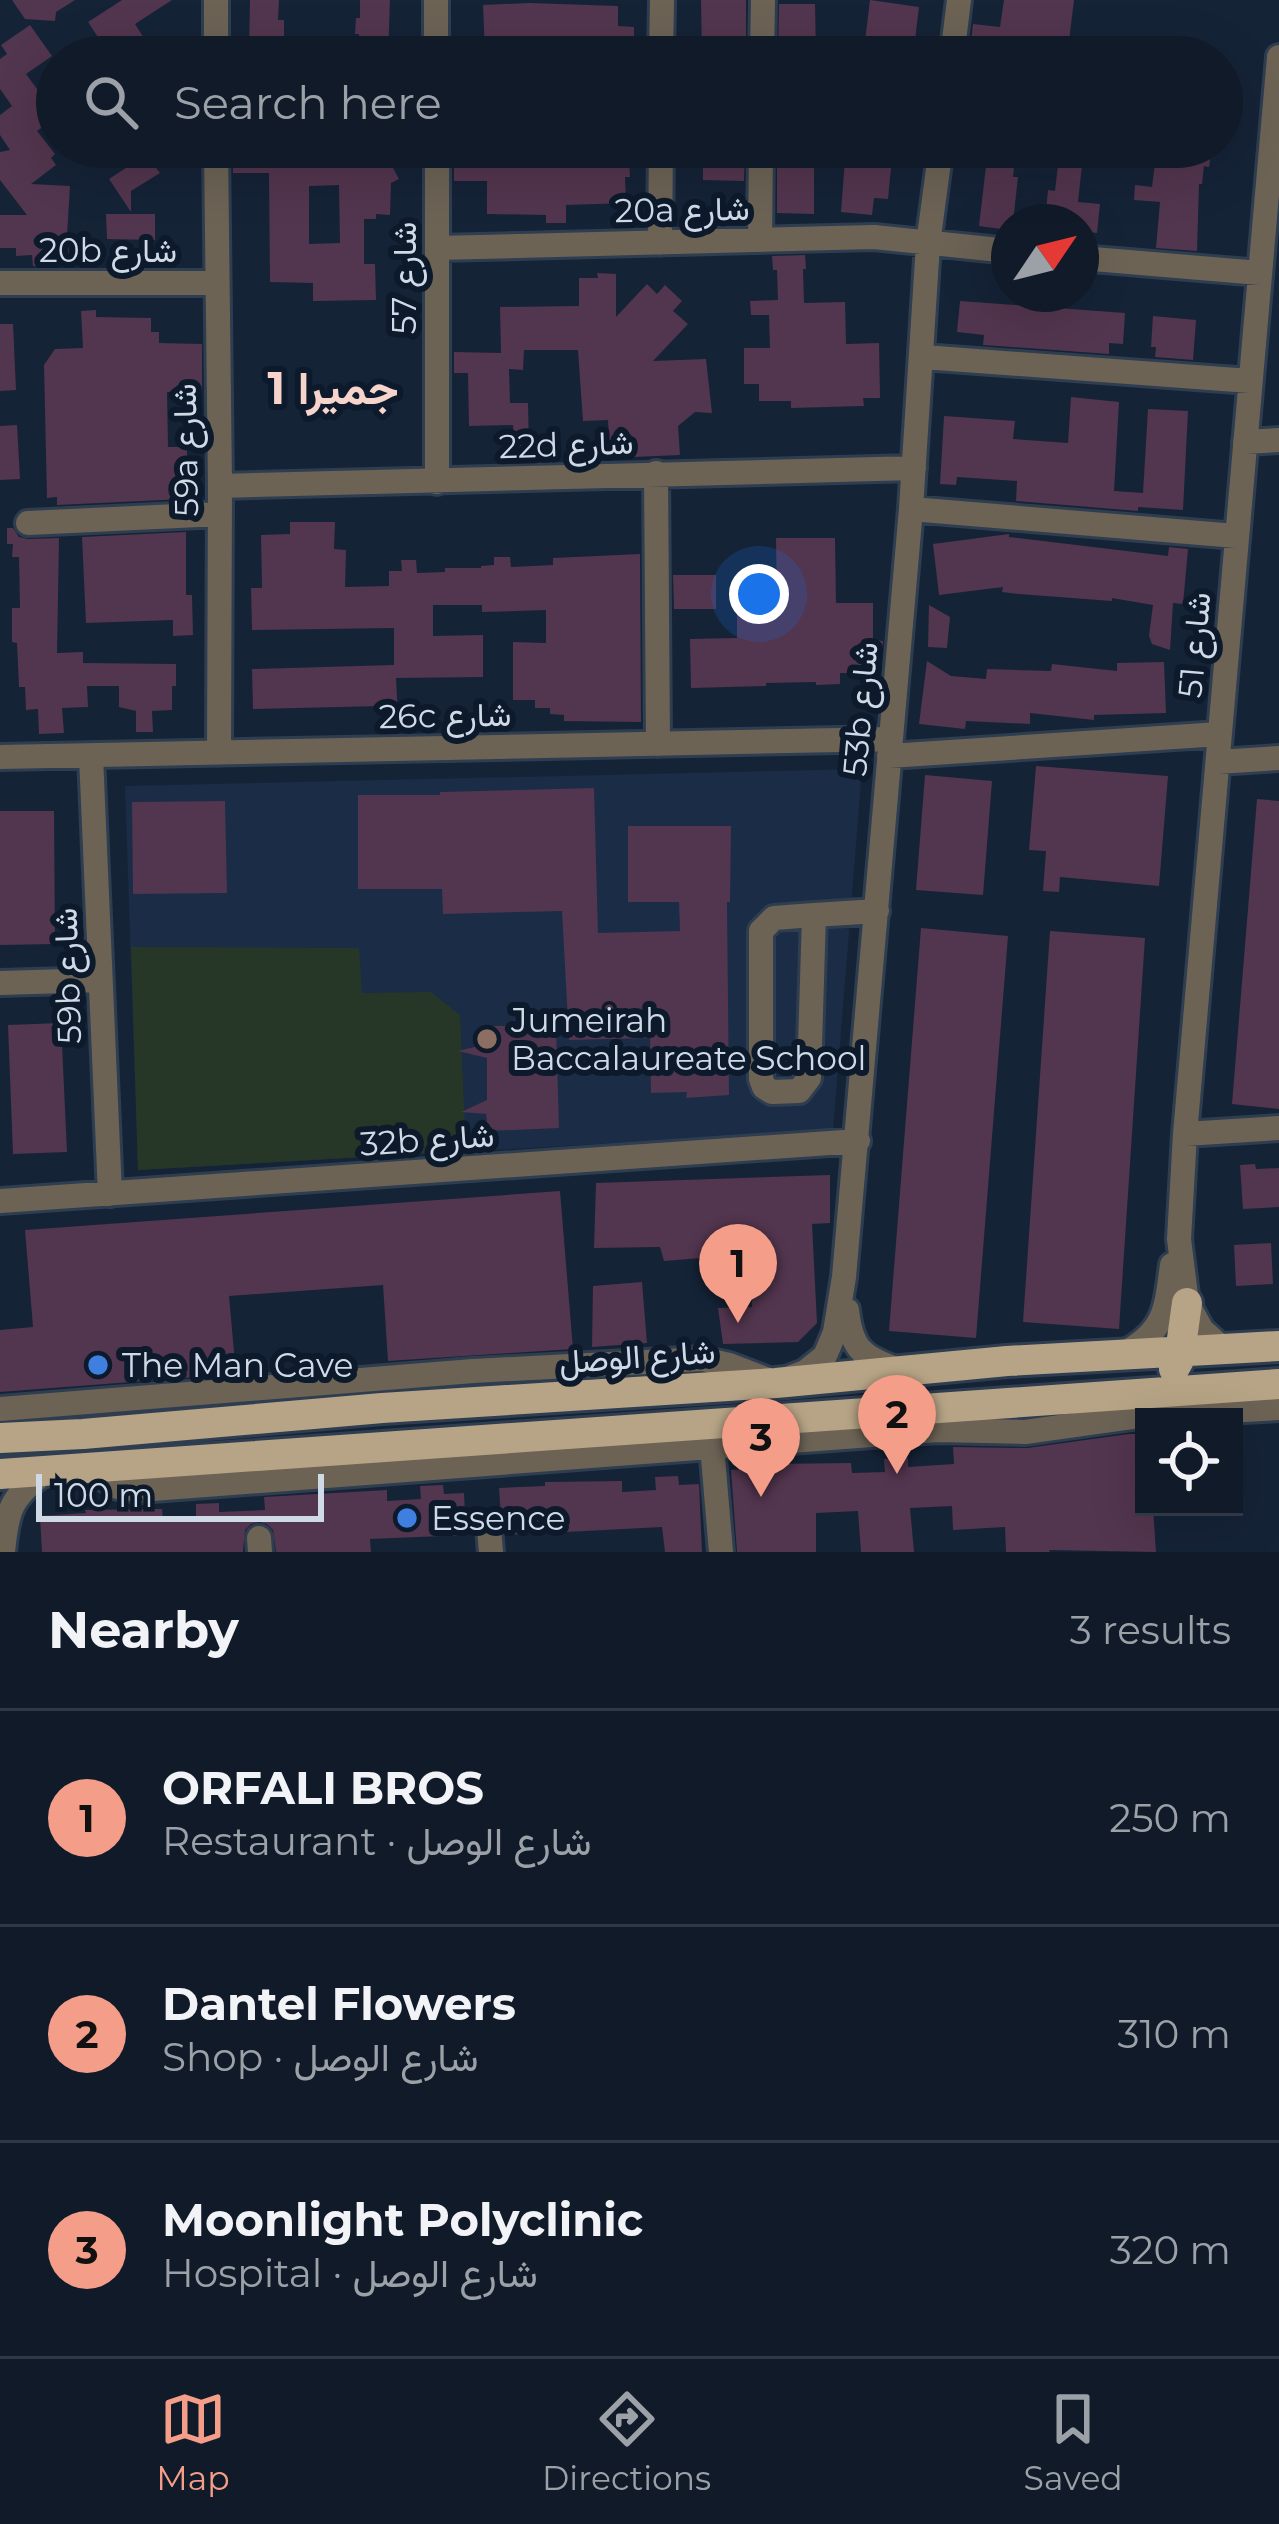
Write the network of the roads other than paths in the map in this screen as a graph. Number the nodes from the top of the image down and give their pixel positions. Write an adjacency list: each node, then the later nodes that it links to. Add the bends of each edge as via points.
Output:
1 (216, 0): 6 (street)
2 (436, 0): 7 (street)
3 (662, 0): 8 (street)
4 (763, 0): 9 (street)
5 (959, 0): 10 (street)
6 (216, 36)
7 (436, 36)
8 (661, 36)
9 (762, 36)
10 (955, 36)
11 (1279, 57): 12 (street, شارع 51)
12 (1276, 142): 24 (street, شارع 51)
13 (216, 168): 26 (street, 59a شارع)
14 (436, 168): 21 (street, شارع 57)
15 (661, 168): 19 (street)
16 (761, 168): 18 (street)
17 (938, 168): 20 (street, 53b شارع)
18 (760, 240): 19 (street, 20a شارع); 20 (street, 20a شارع)
19 (660, 243): 21 (street, 20a شارع)
20 (928, 244): 22 (street, 20a شارع); 27 (street, 53b شارع)
21 (437, 248): 33 (street, شارع 57)
22 (991, 249)
23 (1099, 259): 24 (street)
24 (1260, 273): 28 (street, شارع 51)
25 (0, 284): 26 (street, 20b شارع)
26 (215, 284): 34 (street, 59a شارع)
27 (922, 357): 28 (street); 31 (street, 53b شارع)
28 (1250, 381): 30 (street, شارع 51)
29 (1279, 440): 30 (street)
30 (1245, 442): 38 (street, شارع 51)
31 (914, 468): 32 (street, 22d شارع); 35 (street, 53b شارع)
32 (656, 473): 33 (street, 22d شارع); 40 (street)
33 (437, 482): 34 (street, 22d شارع)
34 (220, 487): 36 (street, 59a شارع)
35 (911, 508): 38 (street); 41 (street, 53b شارع)
36 (220, 514): 37 (street); 42 (street, 59a شارع)
37 (28, 523)
38 (1236, 536): 39 (street, شارع 51)
39 (1220, 734): 41 (street, 26c شارع); 46 (street, شارع 51)
40 (658, 744): 41 (street, 26c شارع); 42 (street, 26c شارع)
41 (890, 747): 47 (street, 53b شارع)
42 (219, 753): 43 (street, 26c شارع)
43 (91, 756): 44 (street, 26c شارع); 49 (street, 59b شارع)
44 (0, 757)
45 (1279, 758): 46 (street)
46 (1218, 762): 52 (street, شارع 51)
47 (877, 911): 48 (street); 53 (street, 53b شارع)
48 (814, 915): 48 (street, via 774,918 761,931 761,1079 772,1092 799,1090 809,1078)
49 (100, 980): 50 (street); 54 (street, 59b شارع)
50 (0, 983)
51 (1279, 1128): 52 (street)
52 (1185, 1134): 56 (street, شارع 51)
53 (858, 1141): 54 (street, 32b شارع); 57 (street, 53b شارع)
54 (110, 1194): 55 (street, 32b شارع)
55 (0, 1201)
56 (1179, 1239): 58 (street, شارع 51); 62 (street, شارع 51, via 1159,1324)
57 (844, 1277): 63 (street, 53b شارع, via 855,1343); 64 (street, 53b شارع, via 825,1356)
58 (1187, 1303): 60 (street); 61 (main road)
59 (1274, 1342): 60 (main road, شارع الوصل)
60 (1223, 1349): 61 (main road, شارع الوصل)
61 (1180, 1352): 62 (main road, شارع الوصل); 68 (main road, via 1165,1376 955,1391)
62 (1117, 1357): 63 (main road, شارع الوصل)
63 (902, 1372): 64 (main road, شارع الوصل)
64 (776, 1383): 67 (street, via 703,1359); 69 (main road, شارع الوصل)
65 (1279, 1384): 68 (main road)
66 (1279, 1408): 71 (street, via 1025,1432 938,1430)
67 (0, 1409)
68 (874, 1412): 73 (main road)
69 (83, 1434): 70 (main road, شارع الوصل); 72 (main road, via 50,1448)
70 (0, 1438)
71 (712, 1447): 73 (street, via 139,1490); 77 (street)
72 (0, 1453)
73 (87, 1468): 74 (main road)
74 (46, 1471): 75 (main road); 76 (street, via 10,1506)
75 (0, 1474)
76 (3, 1552)
77 (721, 1552)

